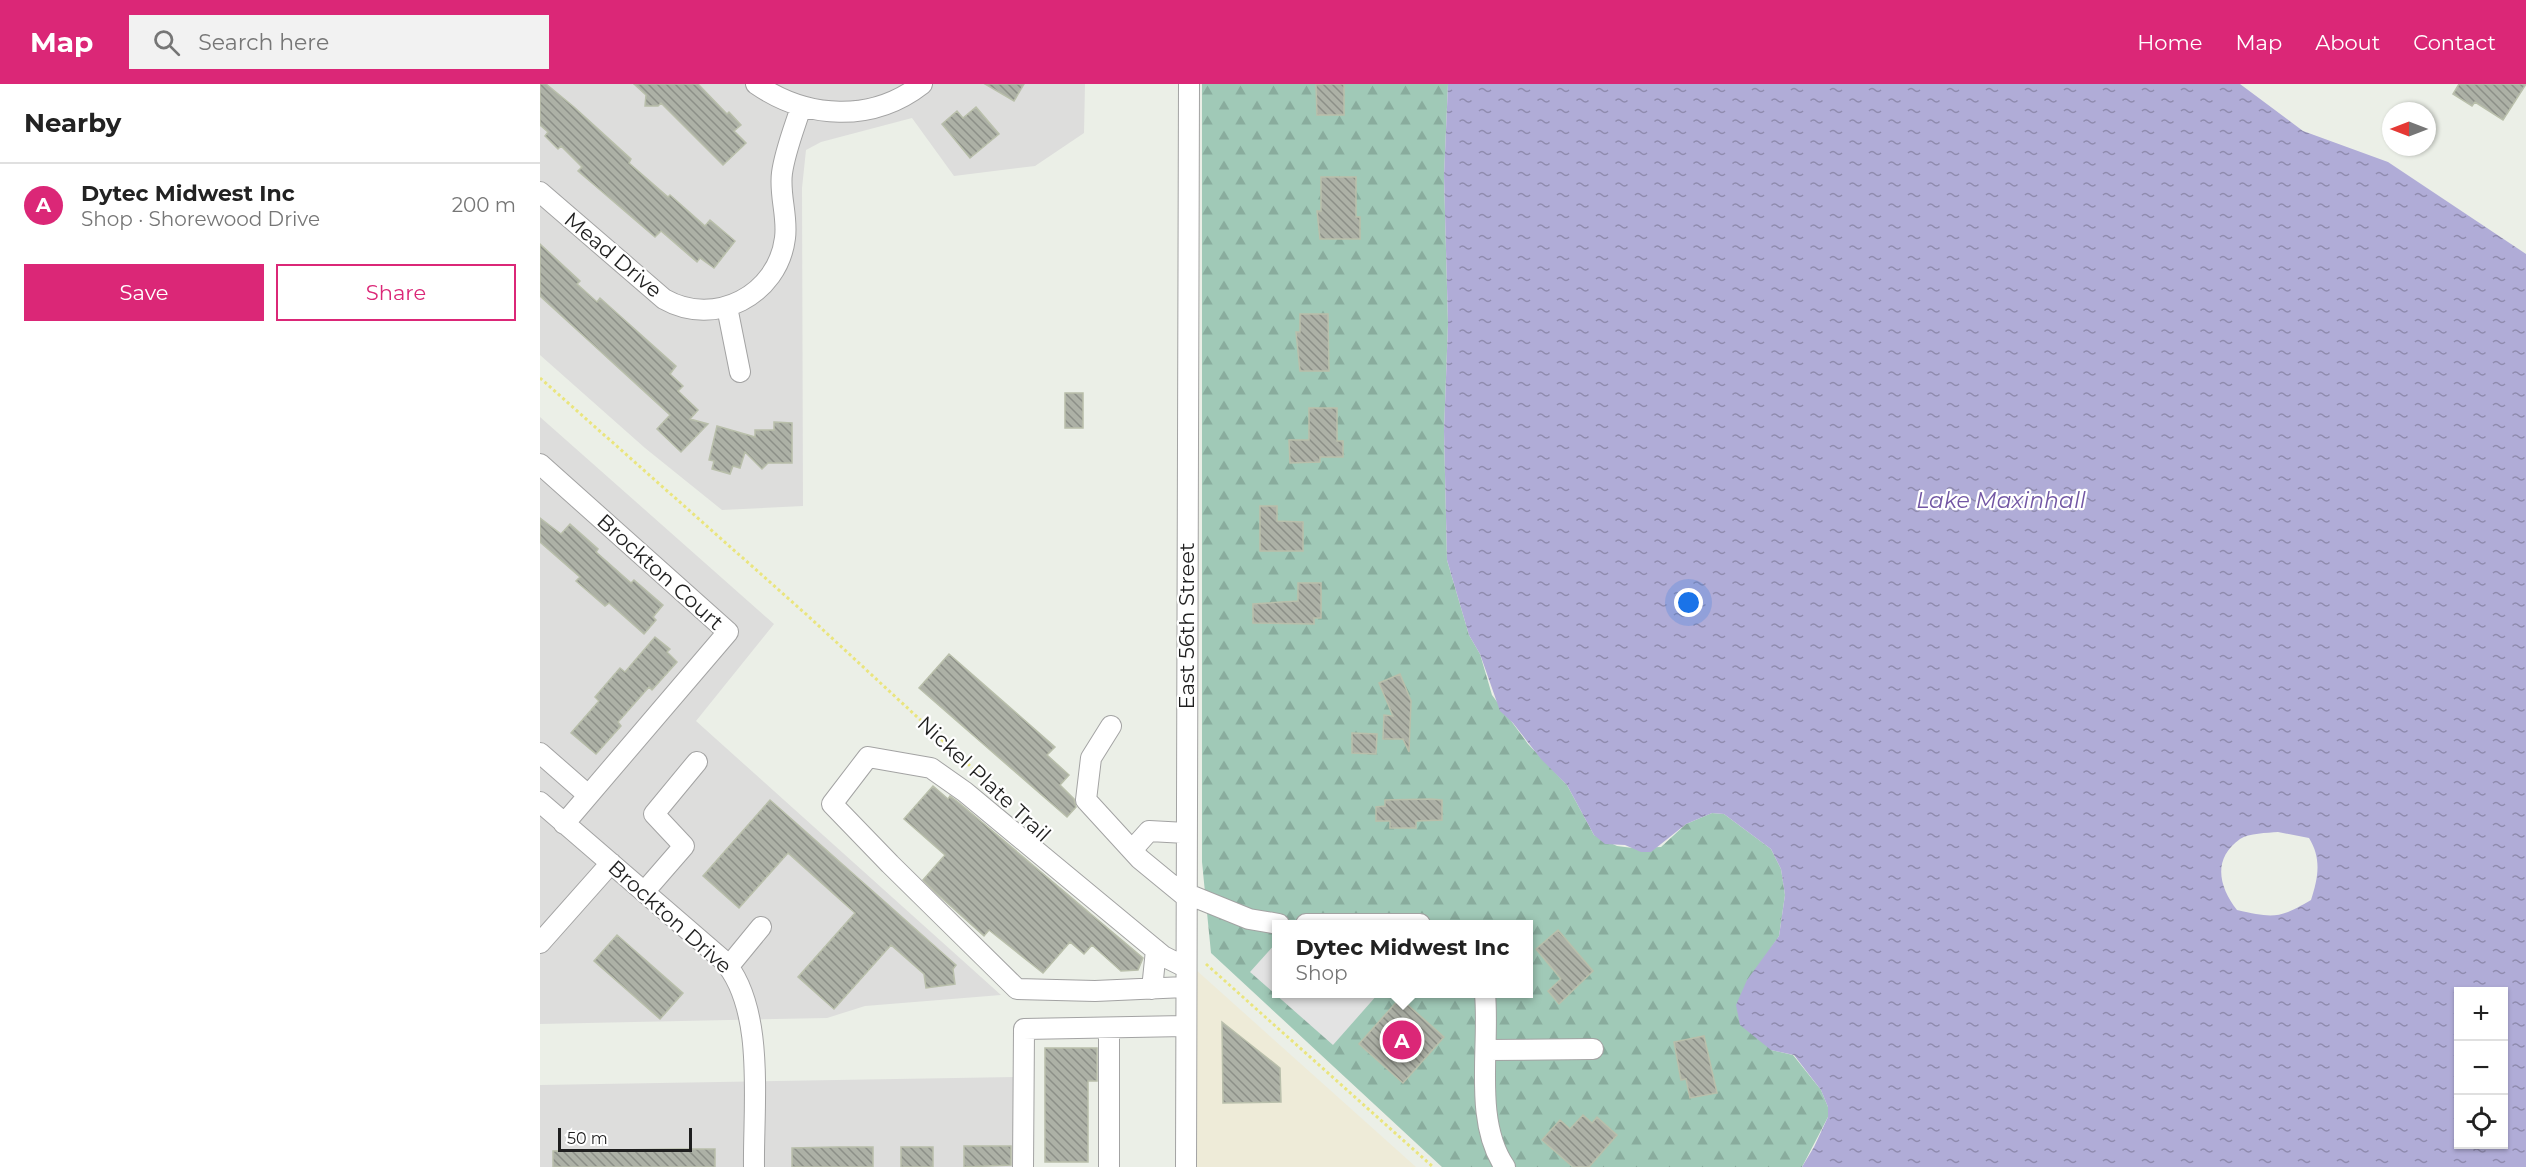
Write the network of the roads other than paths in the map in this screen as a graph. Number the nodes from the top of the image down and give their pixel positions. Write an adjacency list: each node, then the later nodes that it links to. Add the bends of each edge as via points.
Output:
1 (756, 84): 4 (street)
2 (922, 84): 4 (street, via 896,100 864,110 831,112)
3 (1189, 84): 15 (street, East 56th Street)
4 (801, 107): 6 (street, Mead Drive, via 782,174 785,236 777,267 755,292)
5 (540, 192): 6 (street, Mead Drive, via 664,299 695,310)
6 (727, 307): 7 (street)
7 (740, 372)
8 (540, 464): 12 (street, Brockton Court, via 728,632)
9 (1111, 726): 16 (street, via 1091,758 1086,800)
10 (540, 753): 12 (street)
11 (698, 762): 18 (street, via 654,814 684,846)
12 (588, 795): 14 (street, Brockton Court)
13 (540, 802): 14 (street, Brockton Drive)
14 (564, 824): 17 (street, Brockton Drive)
15 (1186, 833): 16 (street, via 1149,831); 19 (street, East 56th Street)
16 (1132, 850): 19 (street)
17 (610, 863): 18 (street, Brockton Drive); 22 (street)
18 (644, 892): 25 (street, Brockton Drive)
19 (1185, 895): 20 (street, via 1249,919); 24 (street, East 56th Street)
20 (1272, 923)
21 (761, 927): 25 (street)
22 (540, 943)
23 (1156, 950): 24 (street); 27 (street); 27 (street, via 931,768 868,757 832,804 1017,989)
24 (1185, 963): 26 (street, East 56th Street)
25 (729, 966): 33 (street, Brockton Drive, via 742,987 753,1040)
26 (1185, 987): 27 (street); 29 (street, East 56th Street)
27 (1152, 989)
28 (1485, 998): 31 (street)
29 (1185, 1026): 30 (street); 36 (street, East 56th Street)
30 (1109, 1028): 34 (street, via 1024,1029); 35 (street)
31 (1487, 1050): 32 (street); 37 (street, via 1488,1114 1495,1146)
32 (1593, 1050)
33 (754, 1167)
34 (1023, 1167)
35 (1109, 1167)
36 (1186, 1167)
37 (1505, 1167)

